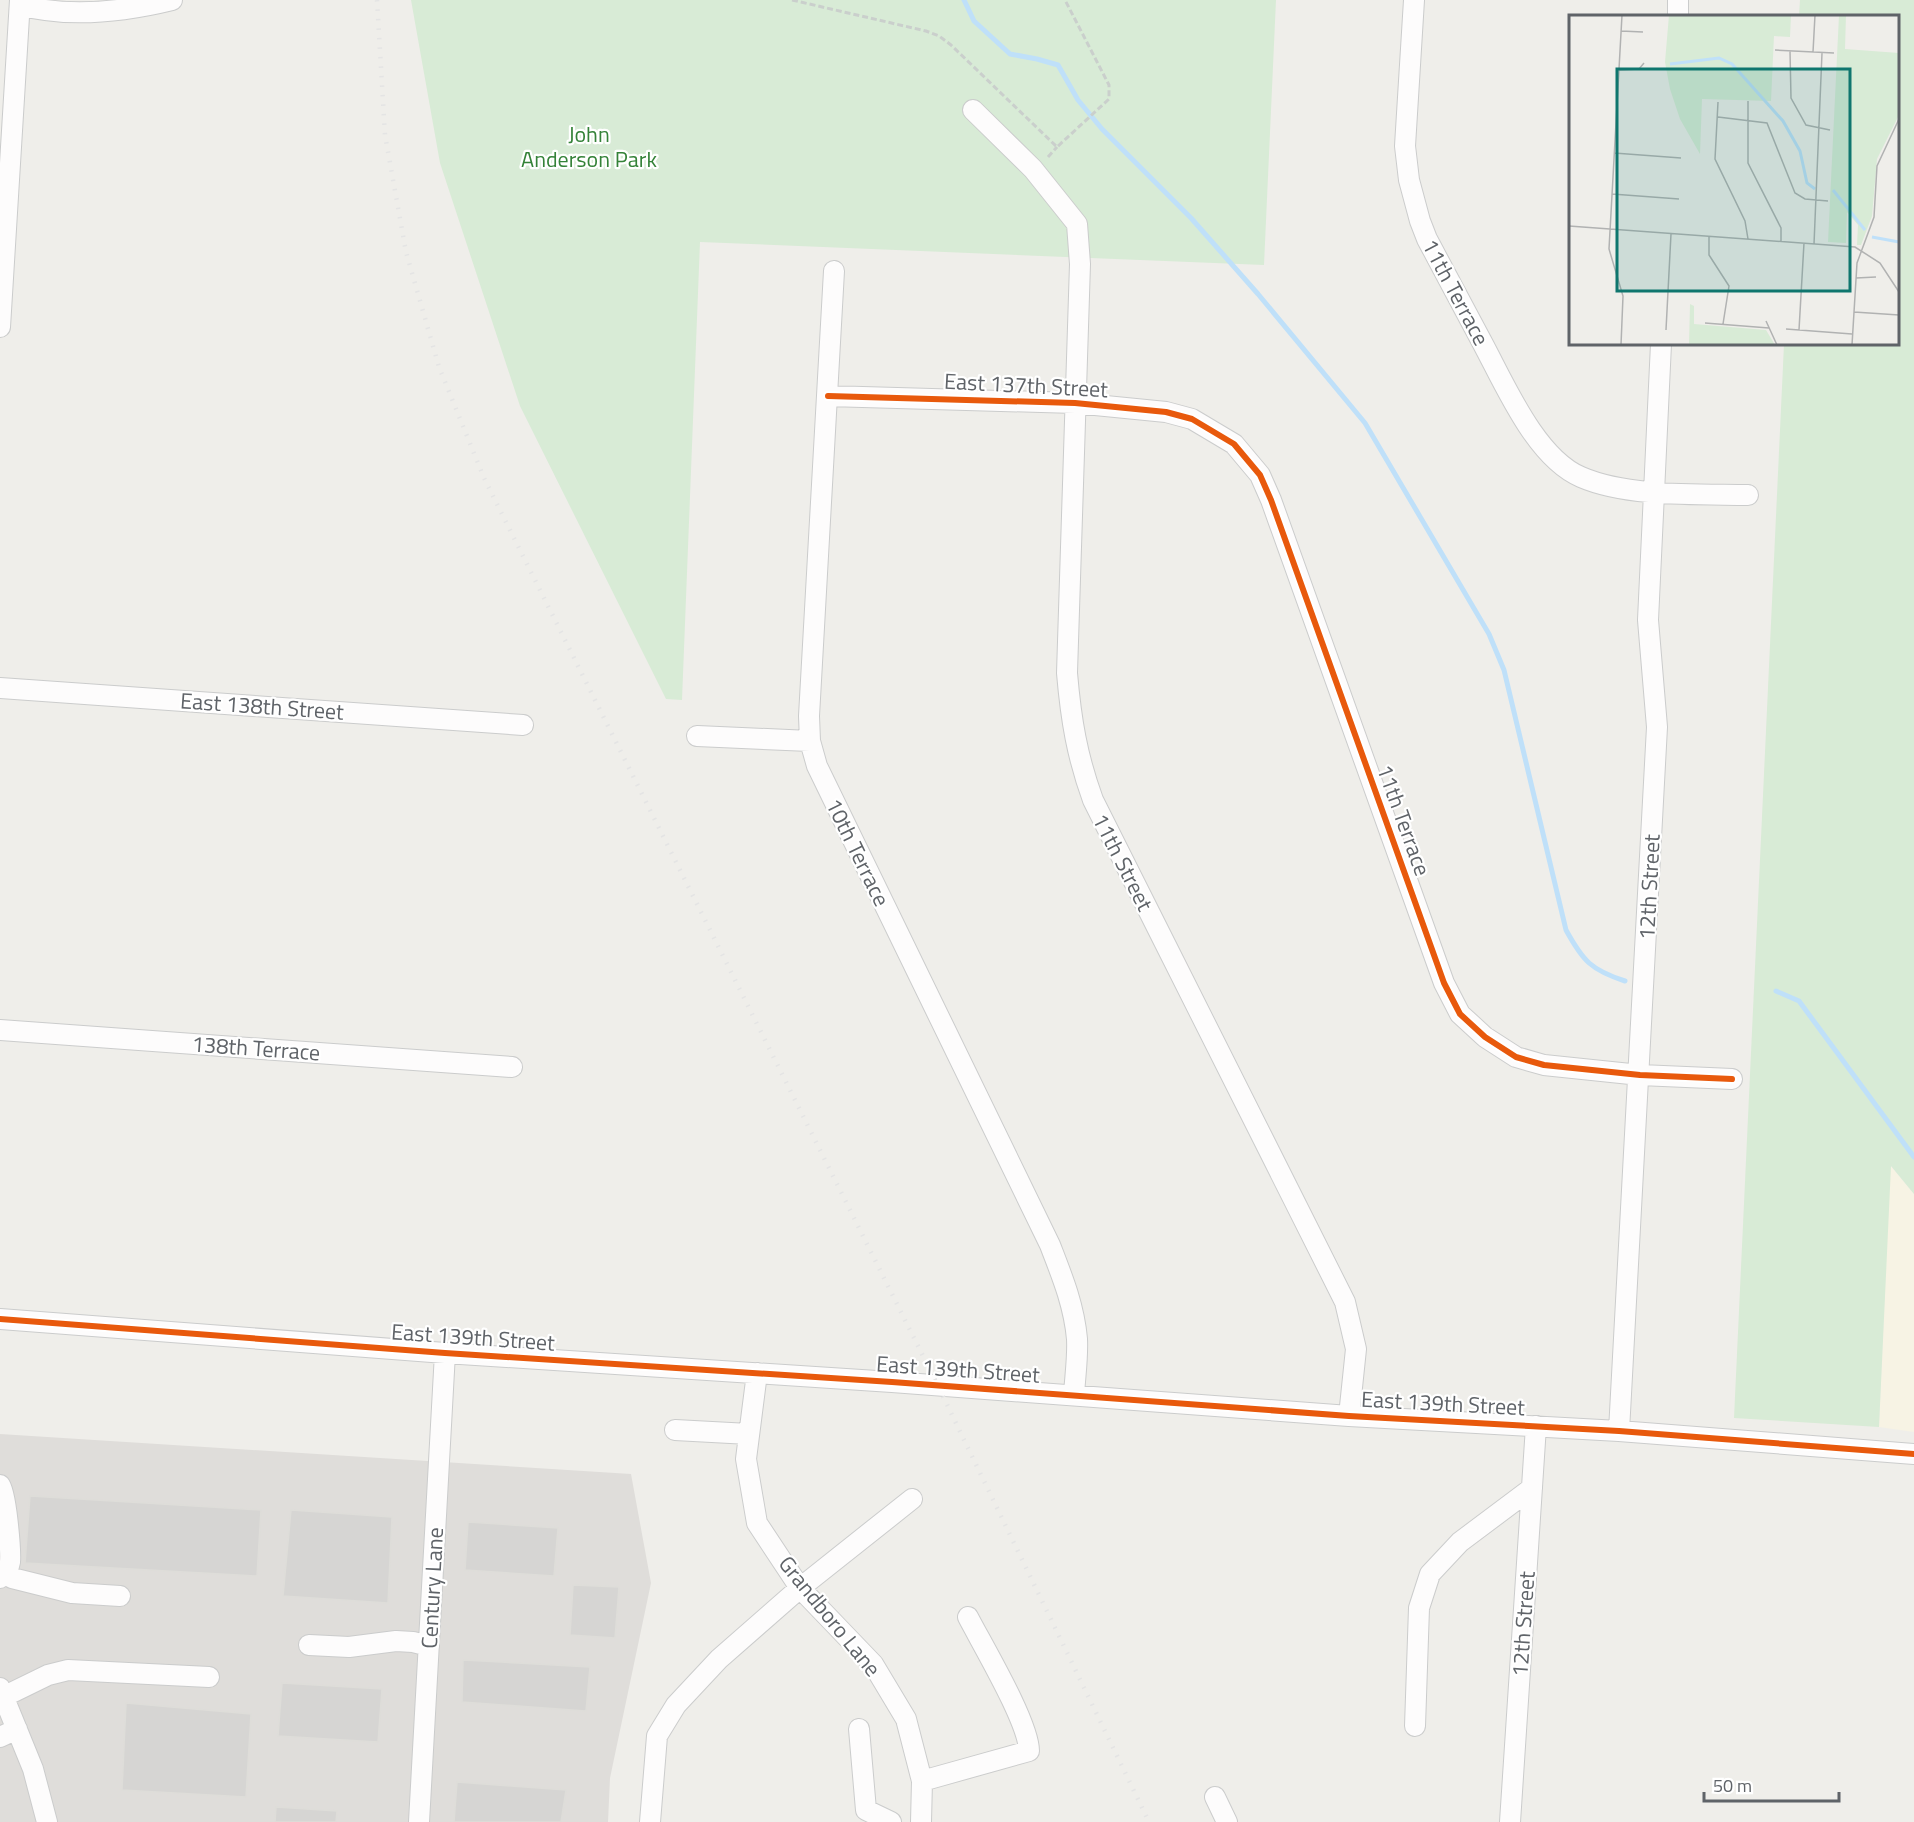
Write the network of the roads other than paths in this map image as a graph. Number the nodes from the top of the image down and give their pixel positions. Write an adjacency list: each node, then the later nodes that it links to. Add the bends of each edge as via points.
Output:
1 (172, 0): 4 (street, via 134,9 83,12 39,10)
2 (1414, 0): 13 (street, 11th Terrace, via 1406,146 1409,180 1427,239 1523,420 1551,457 1579,477 1605,486)
3 (1678, 0): 5 (street)
4 (20, 2): 8 (street)
5 (1677, 15)
6 (973, 110): 11 (street, 11th Street, via 1033,169 1077,224 1080,264)
7 (834, 271): 10 (street, 10th Terrace)
8 (0, 327)
9 (1661, 345): 13 (street, 12th Street)
10 (828, 396): 11 (street, East 137th Street); 18 (street, 10th Terrace)
11 (1075, 403): 12 (street, East 137th Street, via 1166,412 1192,419 1234,444); 27 (street, 11th Street, via 1067,673 1071,721 1082,769 1093,800 1345,1302 1356,1349)
12 (1244, 456): 21 (street, 11th Terrace, via 1260,475 1271,500 1443,983 1460,1014 1485,1037 1516,1057 1544,1065)
13 (1654, 492): 14 (street, 11th Terrace); 21 (street, 12th Street, via 1648,620 1657,727)
14 (1748, 495)
15 (0, 688): 16 (street, East 138th Street)
16 (523, 725)
17 (697, 736): 18 (street)
18 (810, 741): 26 (street, 10th Terrace, via 817,766 1045,1234 1068,1289 1077,1341)
19 (0, 1030): 20 (street, 138th Terrace)
20 (512, 1067)
21 (1640, 1075): 22 (street); 30 (street, 12th Street)
22 (1732, 1079)
23 (0, 1319): 24 (street, East 139th Street)
24 (445, 1353): 25 (street, East 139th Street); 41 (street, Century Lane)
25 (756, 1373): 26 (street, East 139th Street); 31 (street, Grandboro Lane)
26 (1074, 1395): 27 (street, East 139th Street)
27 (1349, 1416): 28 (street, East 139th Street)
28 (1536, 1426): 30 (street, East 139th Street); 34 (street, 12th Street)
29 (675, 1430): 31 (street)
30 (1619, 1431): 32 (street, East 139th Street)
31 (749, 1434): 37 (street, Grandboro Lane, via 746,1459 758,1523)
32 (1914, 1454)
33 (0, 1485): 36 (street, via 6,1504 10,1551 10,1564)
34 (1532, 1488): 44 (street, via 1460,1542 1430,1574 1419,1608); 55 (street, 12th Street)
35 (912, 1499): 37 (street)
36 (3, 1576): 38 (street, via 72,1593)
37 (801, 1588): 47 (street, Grandboro Lane, via 873,1664 906,1719); 51 (street, via 719,1659 676,1705 657,1736)
38 (120, 1596)
39 (968, 1617): 47 (street, via 1019,1715 1029,1751)
40 (309, 1645): 41 (street, via 349,1647 396,1641)
41 (429, 1646): 50 (street, Century Lane)
42 (209, 1677): 43 (street, via 68,1670)
43 (2, 1693): 46 (street)
44 (1415, 1726)
45 (859, 1729): 52 (street, via 866,1810)
46 (8, 1733): 49 (street, via 33,1769)
47 (922, 1781): 53 (street, Grandboro Lane)
48 (1215, 1797): 54 (street)
49 (47, 1822)
50 (420, 1822)
51 (650, 1822)
52 (891, 1822)
53 (921, 1822)
54 (1227, 1822)
55 (1509, 1822)

